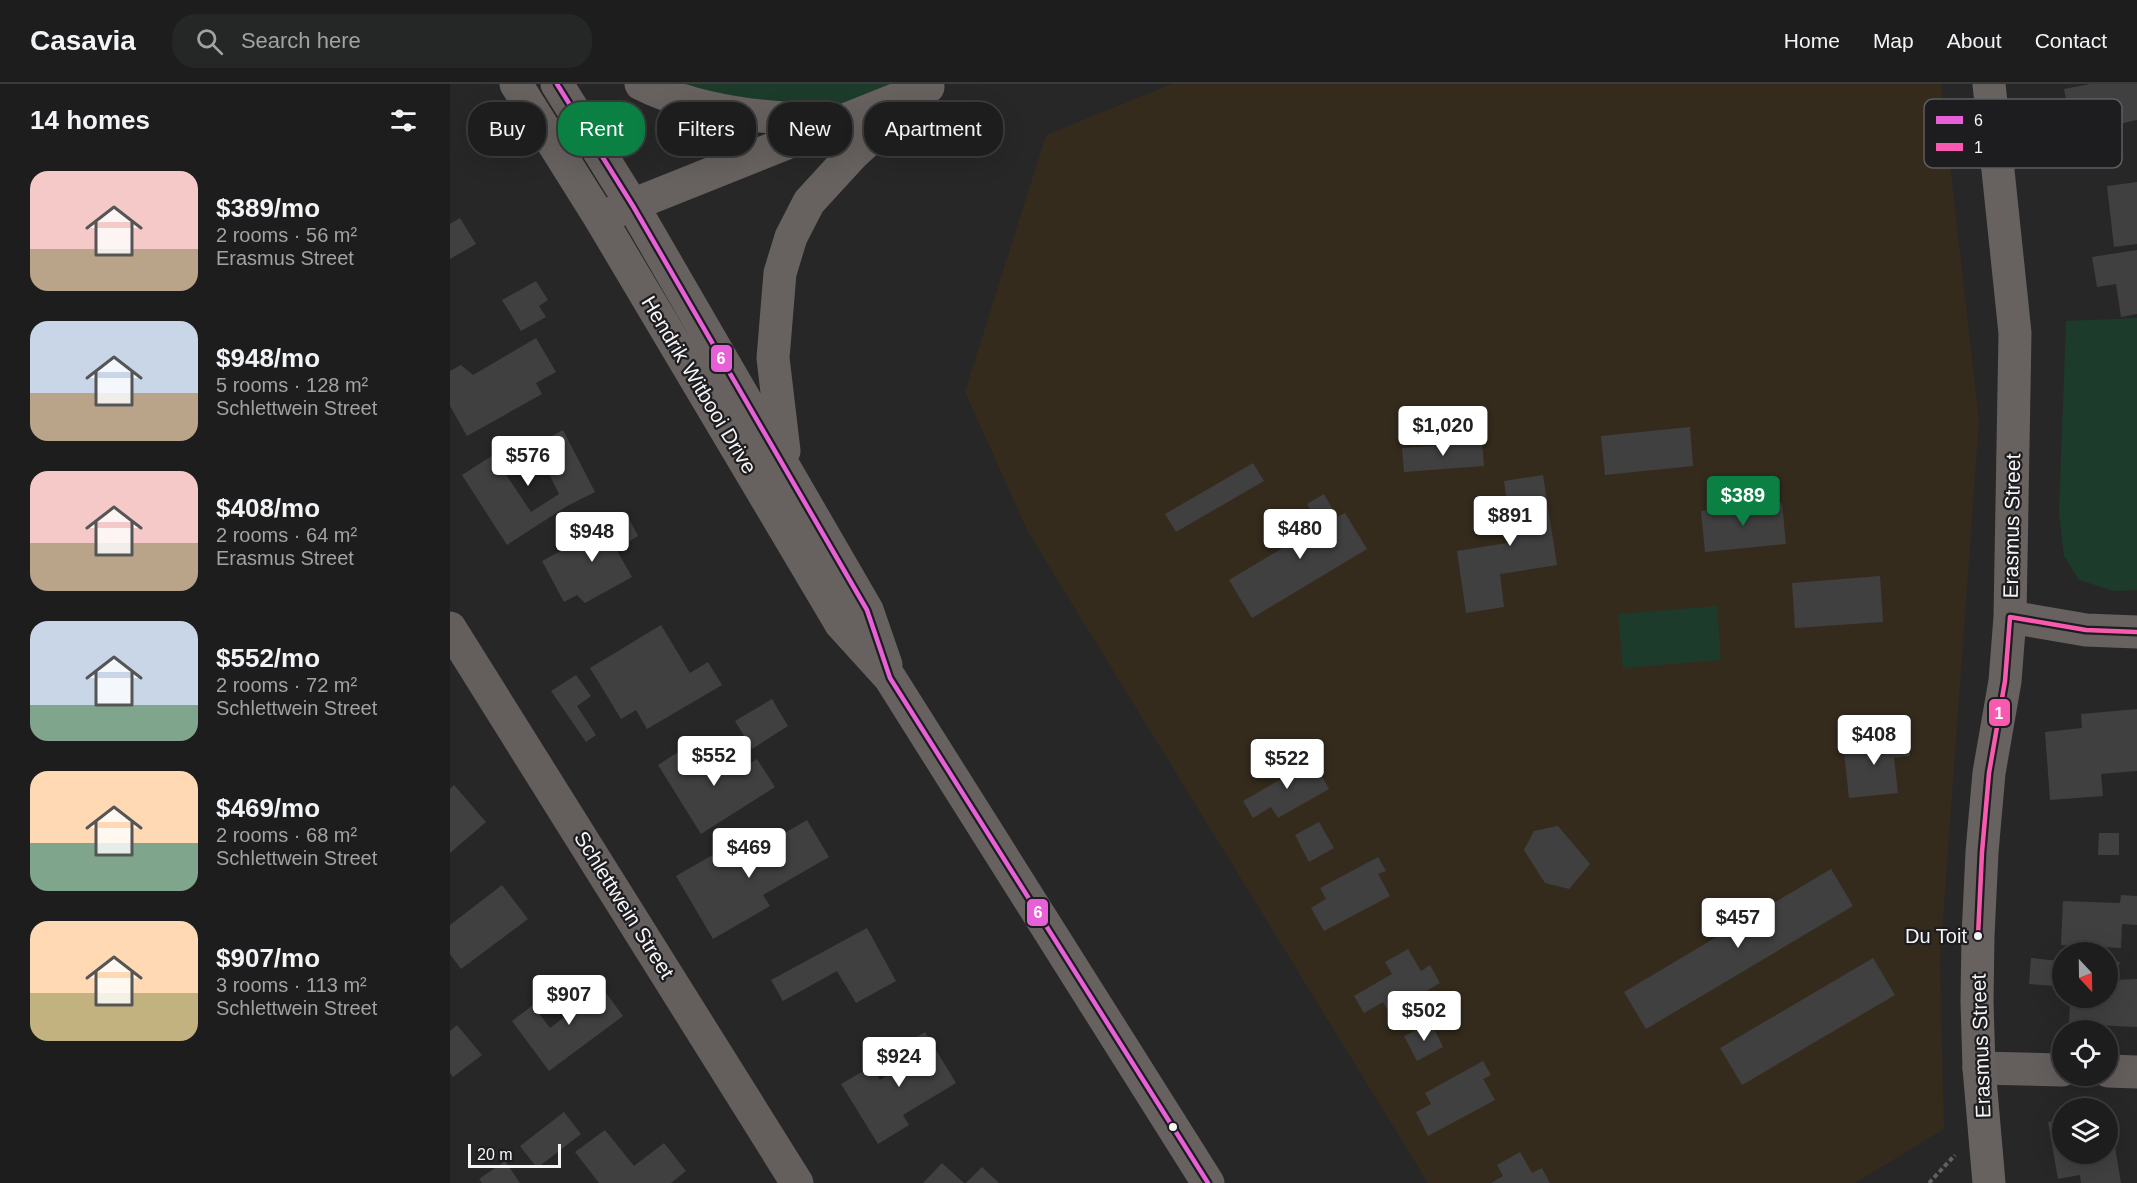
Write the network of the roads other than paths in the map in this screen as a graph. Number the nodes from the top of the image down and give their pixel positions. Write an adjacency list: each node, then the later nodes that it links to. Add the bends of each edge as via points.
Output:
1 (516, 84): 12 (main road, Hendrik Witbooi Drive)
2 (557, 84): 11 (main road, Hendrik Witbooi Drive)
3 (641, 84): 7 (main road, via 722,111)
4 (1989, 84): 6 (main road, Erasmus Street)
5 (930, 85): 8 (main road); 13 (main road, via 853,154 816,194 791,237 780,273 773,358)
6 (1991, 99)
7 (768, 116)
8 (852, 117)
9 (768, 151): 11 (main road)
10 (1998, 168): 14 (main road, Erasmus Street, via 2015,333)
11 (633, 206): 12 (main road); 13 (main road, Hendrik Witbooi Drive)
12 (600, 218): 17 (main road, Hendrik Witbooi Drive, via 841,624)
13 (787, 470): 17 (main road, Hendrik Witbooi Drive, via 867,610)
14 (2010, 616): 16 (main road, via 2086,630); 18 (main road, Erasmus Street, via 1982,852)
15 (450, 628): 22 (street, Schlettwein Street)
16 (2137, 632)
17 (891, 678): 23 (main road, Hendrik Witbooi Drive)
18 (1979, 1068): 19 (street); 24 (main road, Erasmus Street)
19 (2052, 1070)
20 (2118, 1071): 21 (street)
21 (2137, 1072)
22 (797, 1183)
23 (1208, 1183)
24 (1989, 1183)

